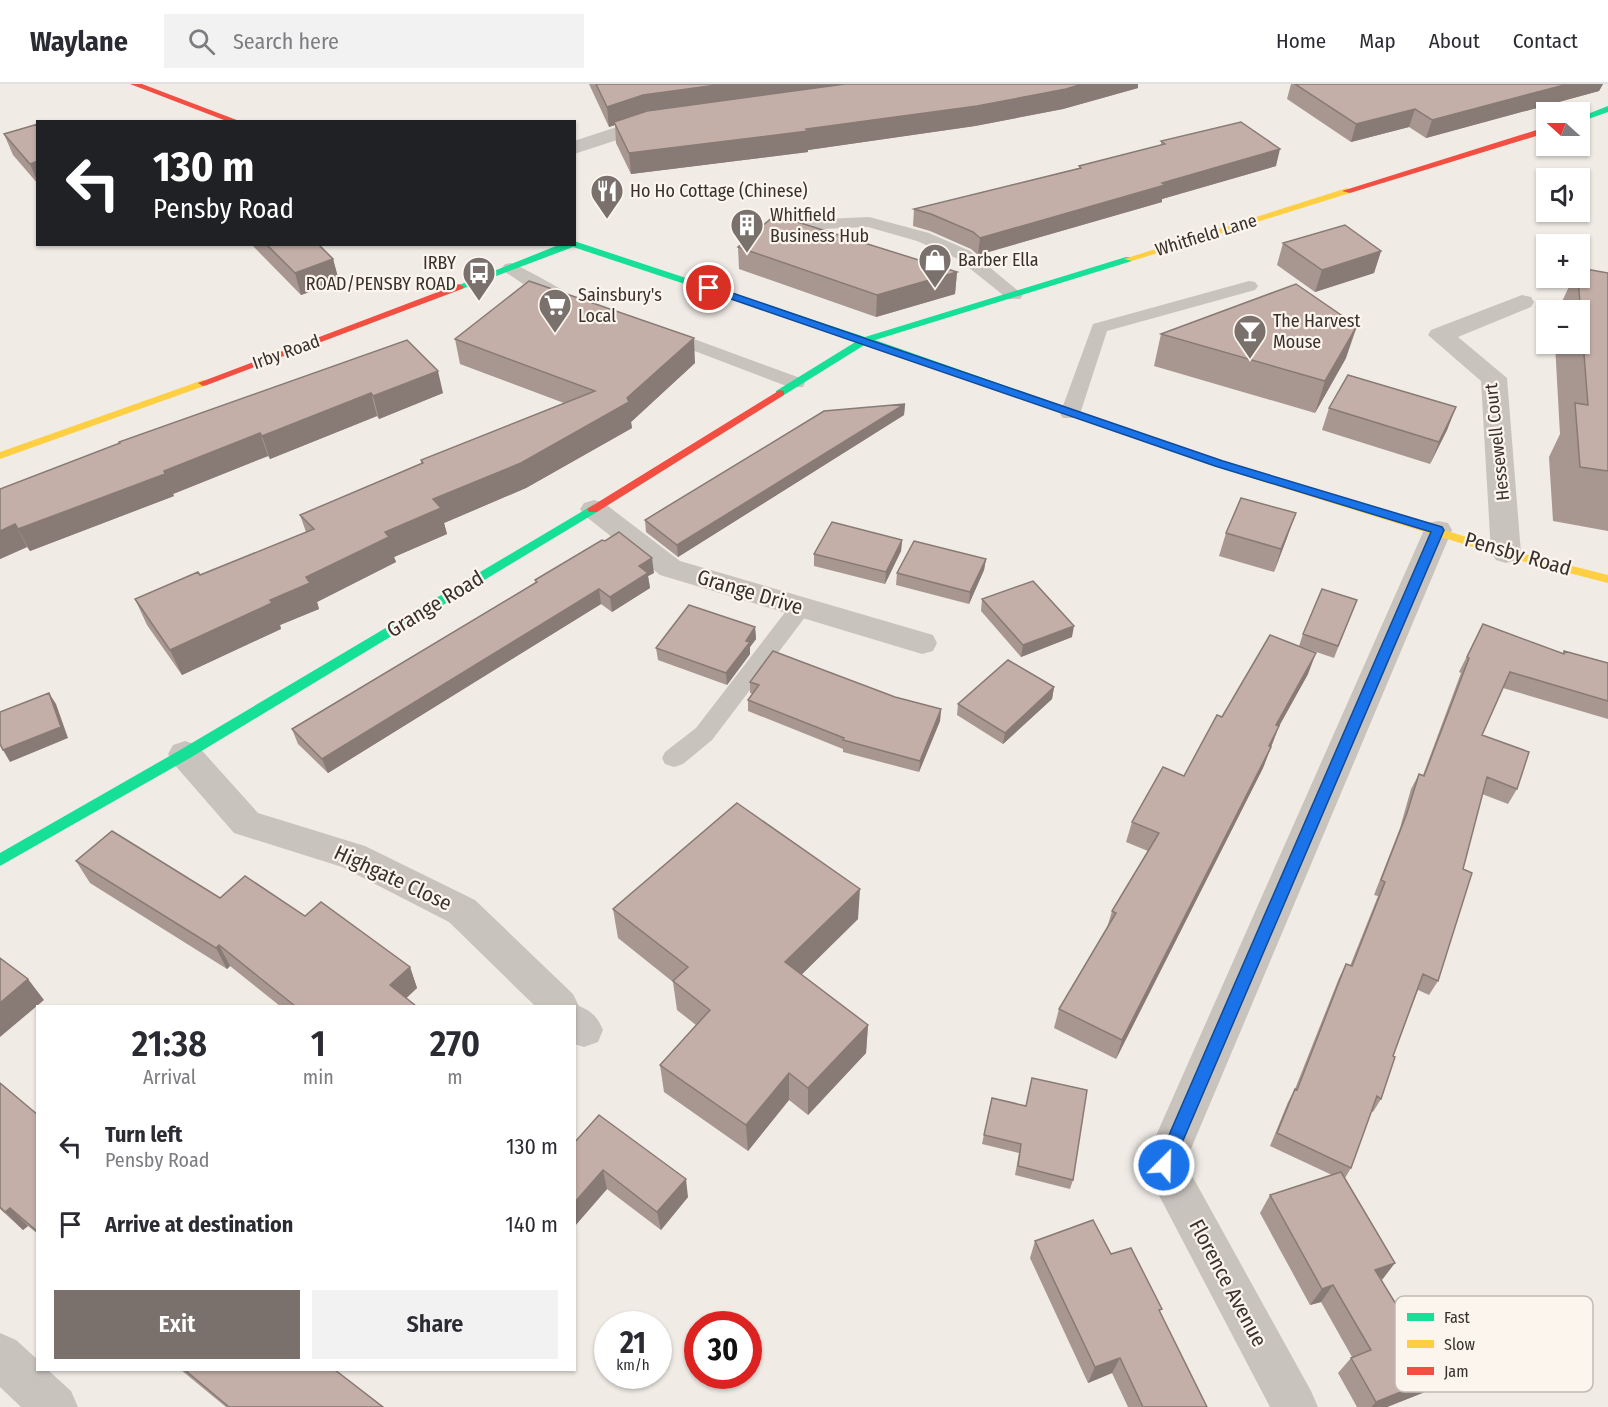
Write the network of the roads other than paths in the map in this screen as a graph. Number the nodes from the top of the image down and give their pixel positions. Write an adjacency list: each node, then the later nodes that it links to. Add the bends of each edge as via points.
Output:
1 (134, 84): 5 (street)
2 (1608, 109): 3 (street)
3 (1590, 116)
4 (680, 119): 7 (street, via 645,124)
5 (233, 120)
6 (1536, 133): 13 (street, Whitfield Lane)
7 (576, 147)
8 (802, 225): 13 (lane, via 869,222 924,237 964,255)
9 (576, 245): 17 (street, Pensby Road)
10 (568, 246): 11 (street, Irby Road)
11 (511, 268): 14 (lane, via 548,291); 20 (street, Irby Road)
12 (1249, 286): 19 (lane, via 1099,328)
13 (1014, 295): 17 (street, Whitfield Lane)
14 (579, 302)
15 (1522, 302): 23 (street, Hessewell Court, via 1440,335 1494,378)
16 (652, 329): 18 (lane)
17 (865, 340): 18 (street, Grange Road); 19 (street, Pensby Road)
18 (796, 383): 21 (street, Grange Road)
19 (1070, 414): 22 (street, Pensby Road)
20 (0, 456)
21 (594, 509): 25 (street, Grange Drive, via 670,568); 27 (street, Grange Road)
22 (1438, 530): 23 (street, Pensby Road); 33 (street, Florence Avenue, via 1164,1165)
23 (1506, 554): 24 (street, Pensby Road)
24 (1608, 579)
25 (801, 607): 26 (street, Grange Drive); 28 (lane, via 704,734)
26 (922, 643)
27 (185, 754): 29 (street, Grange Road); 30 (street, Highgate Close, via 246,823 353,856 462,911)
28 (674, 758)
29 (0, 860)
30 (559, 1005)
31 (0, 1356): 32 (street)
32 (55, 1407)
33 (1295, 1407)

